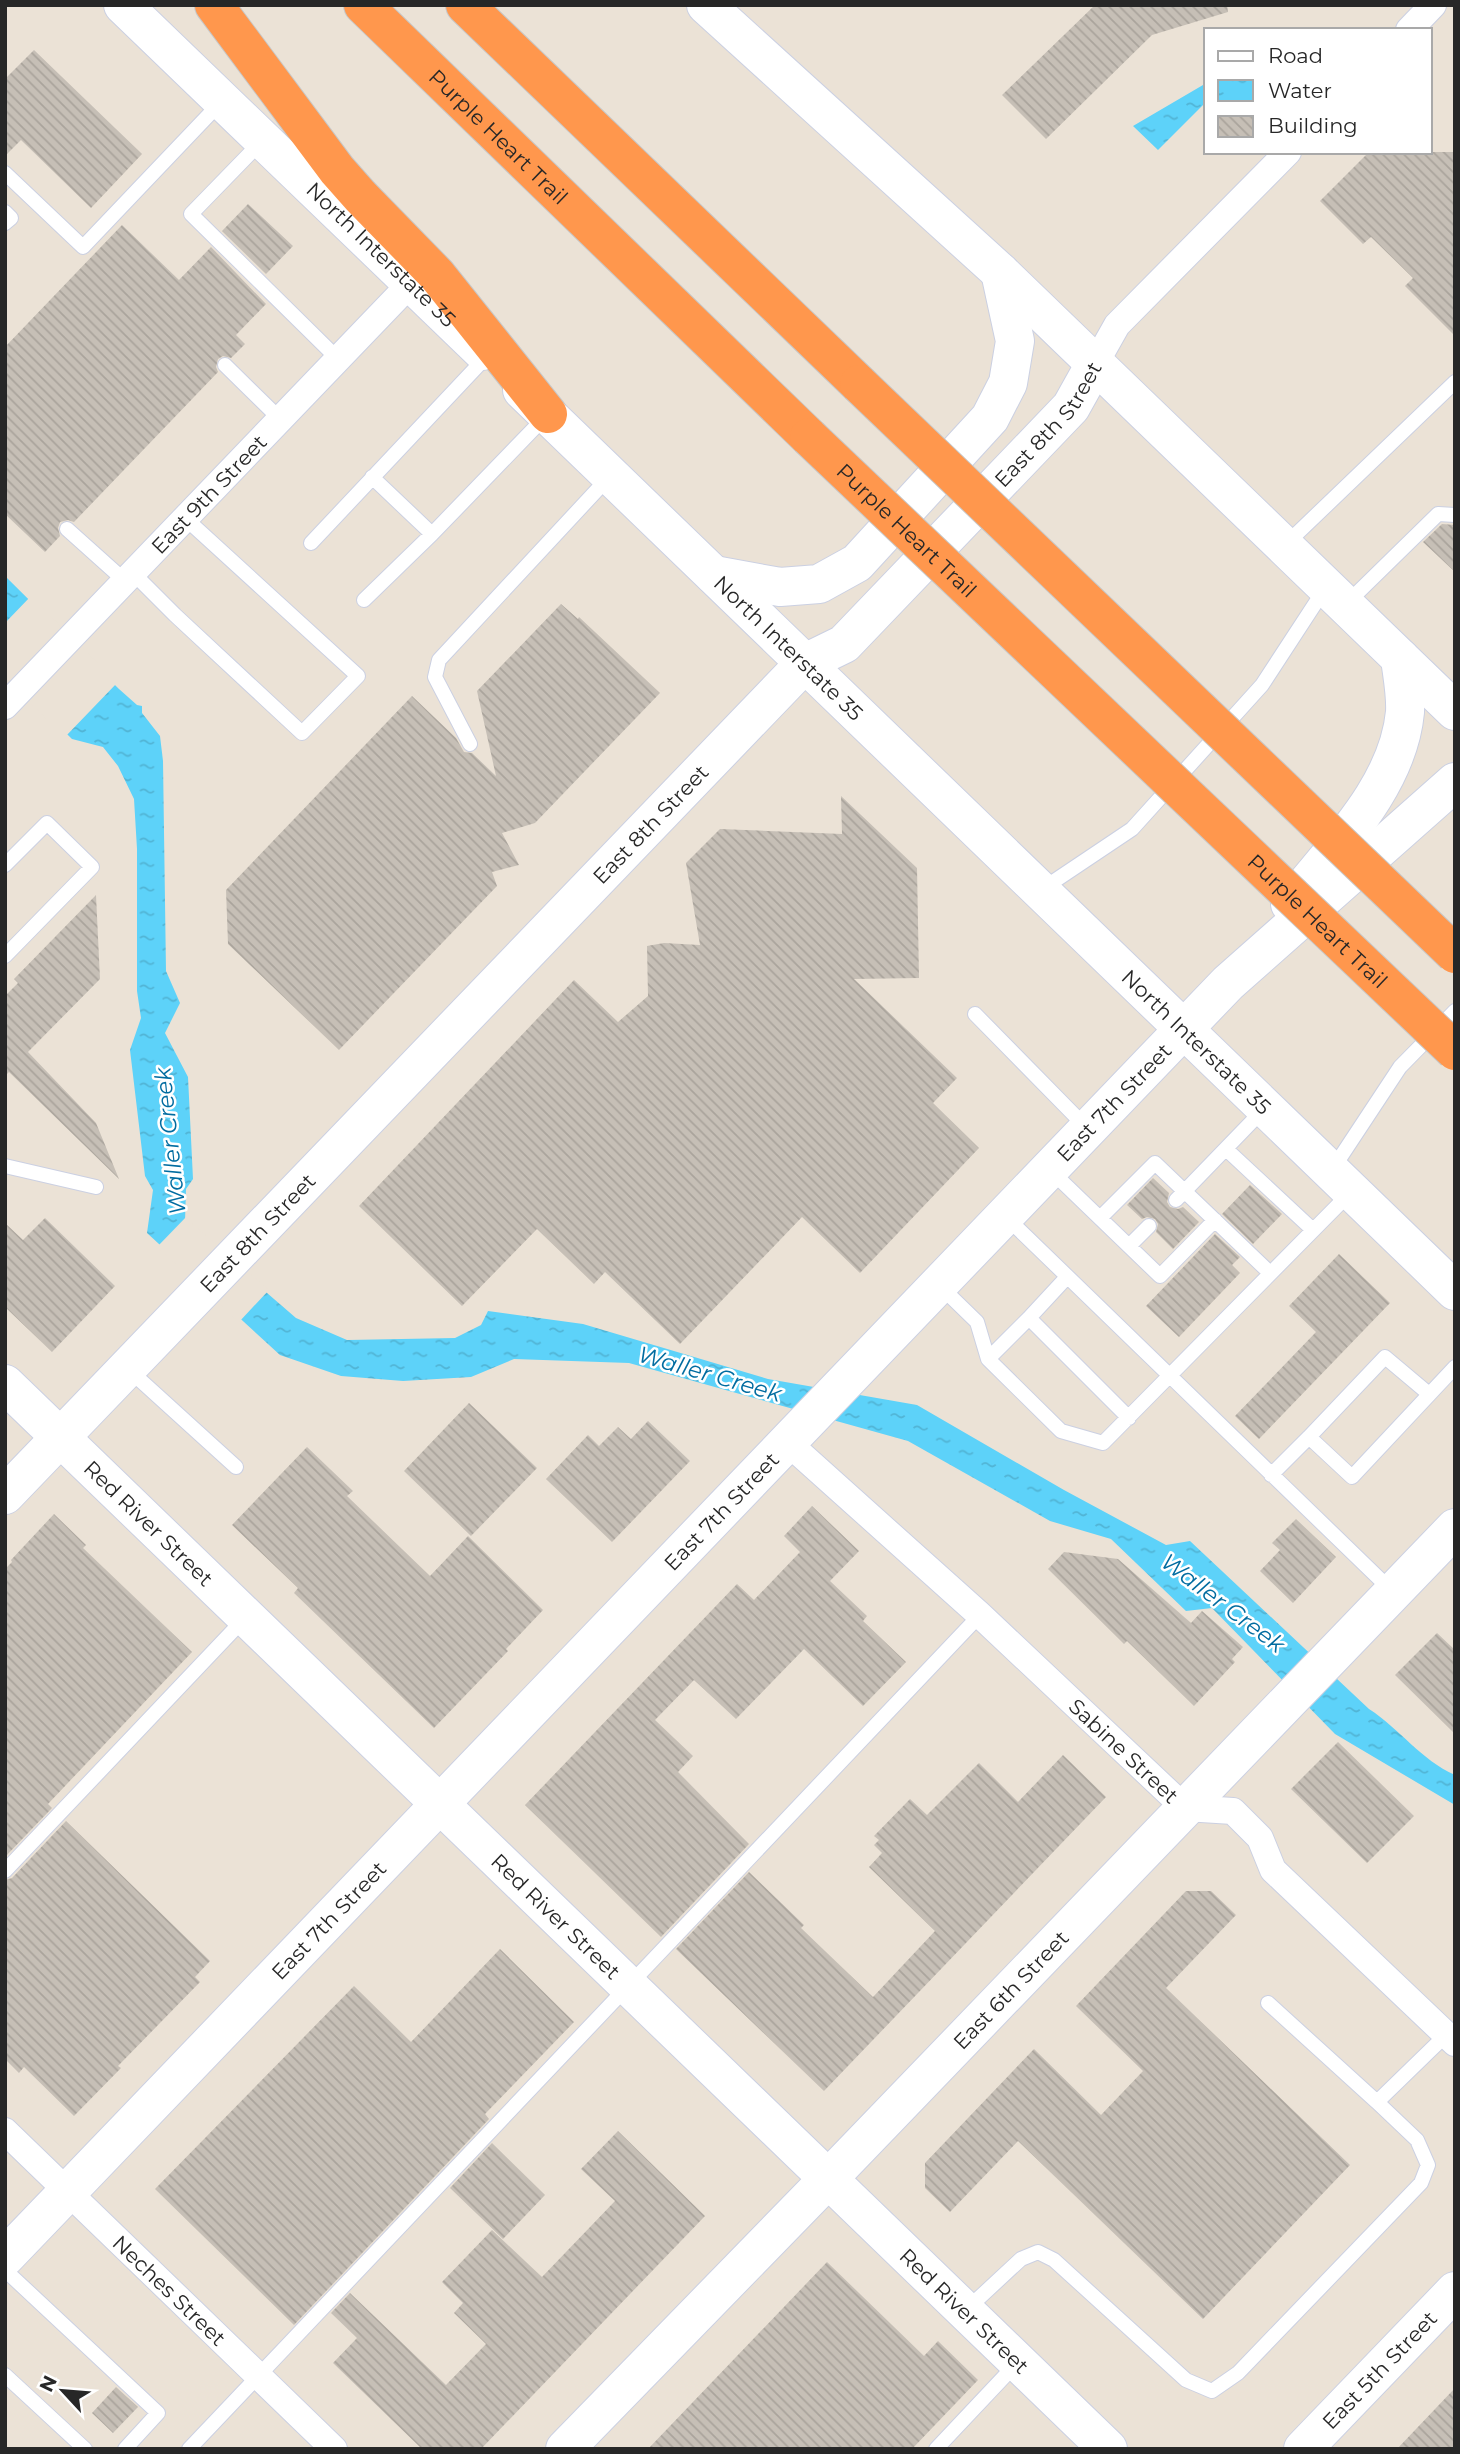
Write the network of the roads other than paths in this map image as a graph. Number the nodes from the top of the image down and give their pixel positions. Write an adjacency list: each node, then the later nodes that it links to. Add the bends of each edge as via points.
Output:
1 (124, 5): 8 (main road, North Interstate 35)
2 (214, 5): 21 (highway, via 337,170 437,275)
3 (363, 5): 49 (highway, Purple Heart Trail, bridge)
4 (465, 5): 43 (highway, bridge)
5 (706, 5): 14 (main road)
6 (1433, 5): 7 (street)
7 (1411, 28)
8 (222, 100): 9 (main road, North Interstate 35); 11 (lane, via 83,247)
9 (263, 140): 15 (main road, North Interstate 35); 17 (lane, via 191,214)
10 (1286, 154): 18 (street, East 8th Street, via 1117,325)
11 (5, 173)
12 (5, 212): 13 (lane, via 11,218)
13 (5, 223)
14 (1000, 272): 18 (main road); 31 (main road, via 1015,341 1008,383 990,418 857,563 819,584 780,587)
15 (411, 283): 16 (main road, North Interstate 35); 17 (street, East 9th Street)
16 (487, 356): 21 (main road, North Interstate 35); 24 (lane)
17 (338, 359): 22 (street, East 9th Street)
18 (1095, 364): 30 (main road); 36 (main road, East 8th Street, via 1071,407 844,644)
19 (225, 365): 22 (lane)
20 (1455, 382): 30 (lane)
21 (548, 414): 23 (main road, North Interstate 35); 28 (lane)
22 (280, 419): 26 (street, East 9th Street)
23 (611, 475): 31 (main road, North Interstate 35); 39 (lane, via 439,660 435,677)
24 (372, 477): 28 (lane); 29 (lane)
25 (1455, 515): 33 (lane, via 1438,514)
26 (185, 519): 32 (street, East 9th Street); 32 (lane, via 358,676 302,733)
27 (67, 529): 32 (lane)
28 (432, 534): 34 (lane)
29 (311, 543)
30 (1285, 545): 33 (main road)
31 (713, 575): 36 (main road, North Interstate 35)
32 (129, 577): 37 (street, East 9th Street)
33 (1336, 595): 35 (main road); 42 (lane, via 1132,829)
34 (364, 600)
35 (1400, 658): 38 (main road); 45 (main road, via 1405,710 1398,745 1383,778 1361,815)
36 (805, 663): 42 (main road, North Interstate 35); 71 (main road, East 8th Street)
37 (11, 700)
38 (1455, 712)
39 (470, 744)
40 (1455, 782): 45 (main road, East 7th Street)
41 (5, 865): 44 (lane, via 47,823 92,867)
42 (1041, 890): 48 (main road, North Interstate 35)
43 (1455, 954)
44 (5, 956)
45 (1228, 983): 48 (main road, East 7th Street)
46 (1455, 1011): 55 (lane, via 1400,1067)
47 (975, 1014): 51 (lane)
48 (1184, 1029): 50 (main road, North Interstate 35); 51 (main road, East 7th Street)
49 (1455, 1051)
50 (1265, 1108): 52 (lane); 55 (main road, North Interstate 35)
51 (1088, 1129): 54 (main road, East 7th Street)
52 (1226, 1149): 57 (lane); 62 (lane)
53 (5, 1166): 56 (lane)
54 (1049, 1169): 58 (main road, East 7th Street); 59 (lane)
55 (1341, 1181): 62 (lane); 67 (main road, North Interstate 35)
56 (96, 1187)
57 (1180, 1195): 59 (lane, via 1155,1163); 60 (lane)
58 (1004, 1216): 65 (lane); 66 (main road, East 7th Street)
59 (1100, 1218): 63 (lane)
60 (1215, 1220): 63 (lane, via 1160,1276); 64 (lane)
61 (1149, 1226): 63 (lane)
62 (1313, 1230): 64 (lane)
63 (1129, 1246)
64 (1270, 1273): 72 (lane)
65 (1067, 1277): 68 (lane); 72 (lane)
66 (938, 1284): 69 (lane, via 977,1322); 78 (main road, East 7th Street)
67 (1455, 1291)
68 (1029, 1318): 69 (lane); 75 (lane)
69 (988, 1359): 75 (lane, via 1061,1431 1102,1443)
70 (1455, 1367): 74 (lane)
71 (127, 1368): 76 (main road, East 8th Street); 79 (lane)
72 (1170, 1376): 75 (lane); 80 (lane)
73 (5, 1384): 76 (main road, Red River Street)
74 (1429, 1394): 77 (lane, via 1385,1357); 77 (lane, via 1352,1477)
75 (1129, 1418)
76 (60, 1437): 81 (main road, East 8th Street); 85 (main road, Red River Street)
77 (1309, 1437): 80 (lane)
78 (787, 1442): 84 (street, Sabine Street); 86 (main road, East 7th Street)
79 (236, 1467)
80 (1271, 1475): 83 (lane)
81 (5, 1495)
82 (1455, 1528): 83 (main road, East 6th Street)
83 (1393, 1592): 87 (main road, East 6th Street)
84 (979, 1615): 87 (street, Sabine Street); 89 (lane)
85 (246, 1617): 86 (main road, Red River Street); 88 (lane)
86 (440, 1804): 89 (main road, Red River Street); 95 (main road, East 7th Street)
87 (1185, 1808): 91 (street, Sabine Street, via 1233,1811 1260,1838 1273,1870); 94 (main road, East 6th Street)
88 (5, 1871)
89 (628, 1986): 94 (main road, Red River Street); 102 (lane)
90 (1268, 2003): 92 (lane)
91 (1450, 2039): 92 (lane)
92 (1377, 2102): 99 (lane, via 1417,2140 1428,2165 1421,2183 1238,2373 1212,2391 1186,2380 1054,2260 1038,2252 1021,2259)
93 (5, 2132): 95 (street, Neches Street)
94 (828, 2179): 99 (main road, Red River Street); 107 (main road, East 6th Street)
95 (68, 2192): 96 (main road, East 7th Street); 102 (street, Neches Street)
96 (5, 2257)
97 (5, 2270): 104 (lane, via 158,2413)
98 (1455, 2291): 110 (main road, East 5th Street)
99 (965, 2311): 100 (main road, Red River Street)
100 (1018, 2362): 108 (lane); 109 (main road, Red River Street)
101 (5, 2375): 103 (lane)
102 (258, 2376): 105 (lane); 106 (street, Neches Street)
103 (85, 2449)
104 (125, 2449)
105 (189, 2449)
106 (334, 2449)
107 (565, 2449)
108 (936, 2449)
109 (1108, 2449)
110 (1303, 2449)

